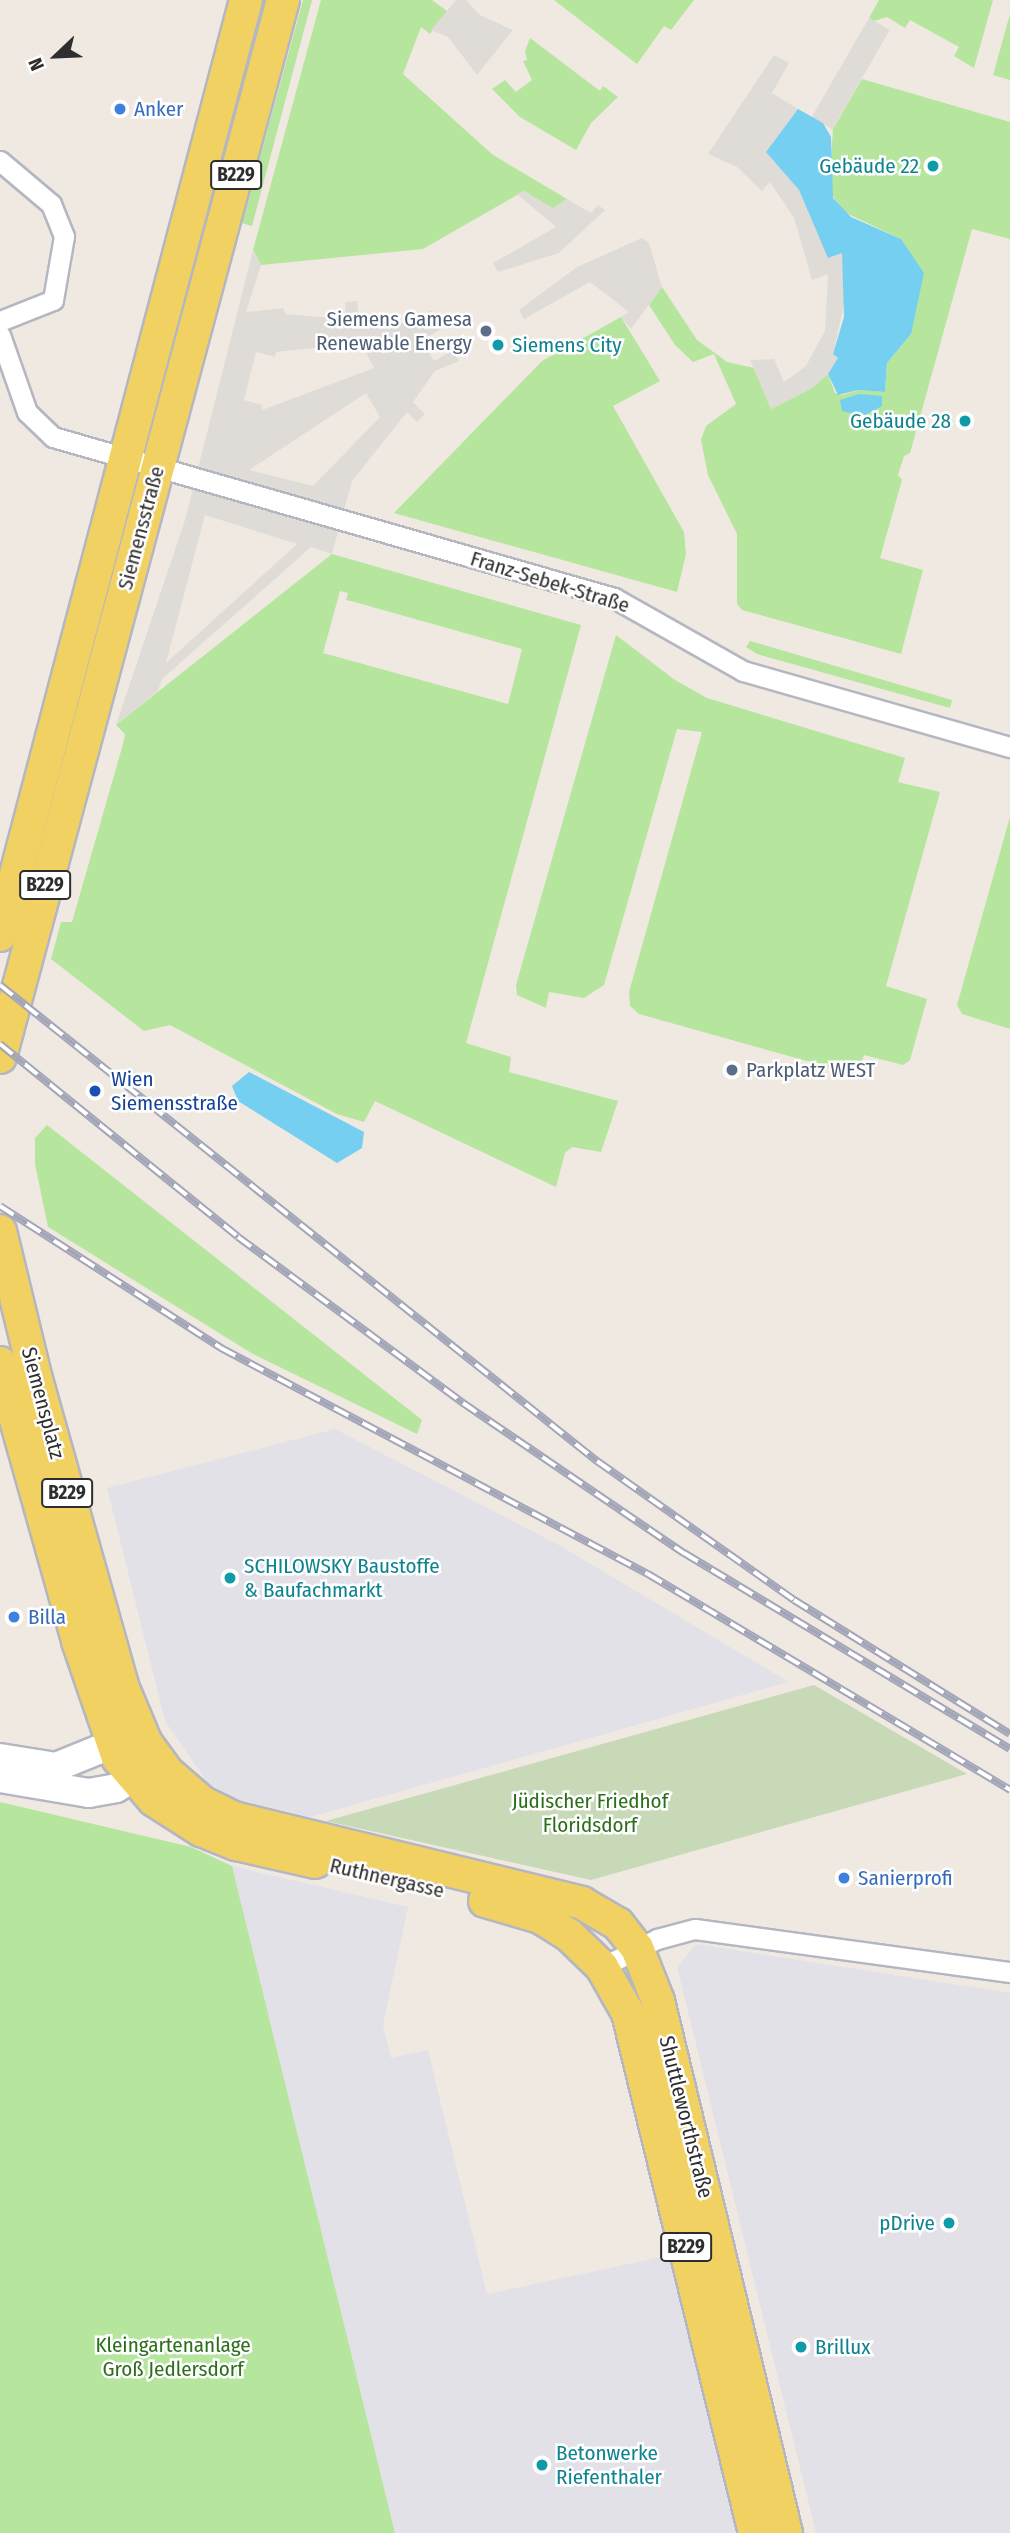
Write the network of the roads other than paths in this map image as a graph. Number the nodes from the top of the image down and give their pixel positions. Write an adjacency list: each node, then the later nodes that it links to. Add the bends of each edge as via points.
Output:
1 (247, 0): 6 (main road, Siemensstraße / B229)
2 (283, 0): 7 (main road, Siemensstraße / B229)
3 (0, 160): 4 (street, via 51,204 64,236 53,300)
4 (0, 321)
5 (0, 335): 6 (street, Franz-Sebek-Straße, via 27,412 37,425 52,437)
6 (126, 460): 7 (street, Franz-Sebek-Straße); 9 (main road, Siemensstraße / B229)
7 (157, 469): 8 (street, Franz-Sebek-Straße, via 614,598 743,671); 10 (main road, Siemensstraße / B229)
8 (1010, 747)
9 (0, 935)
10 (0, 1057)
11 (0, 1231): 13 (main road, Siemensplatz / B229, via 71,1511)
12 (0, 1363): 14 (main road, Siemensplatz / B229)
13 (141, 1733): 14 (main road); 16 (main road, Siemensplatz / B229)
14 (112, 1746): 15 (main road, via 49,1768); 16 (main road, Siemensplatz / B229)
15 (0, 1758)
16 (145, 1770): 17 (main road, via 100,1793 78,1794); 18 (main road, Ruthnergasse / B229, via 234,1818 582,1903 608,1916); 19 (main road, Ruthnergasse / B229, via 169,1812 236,1844 540,1917 569,1935)
17 (0, 1779)
18 (637, 1948): 19 (street); 20 (street, via 695,1929); 22 (main road, Shuttleworthstraße / B229, via 661,2014)
19 (602, 1967): 21 (main road, Shuttleworthstraße / B229, via 634,2034)
20 (1010, 1972)
21 (755, 2533)
22 (786, 2533)

